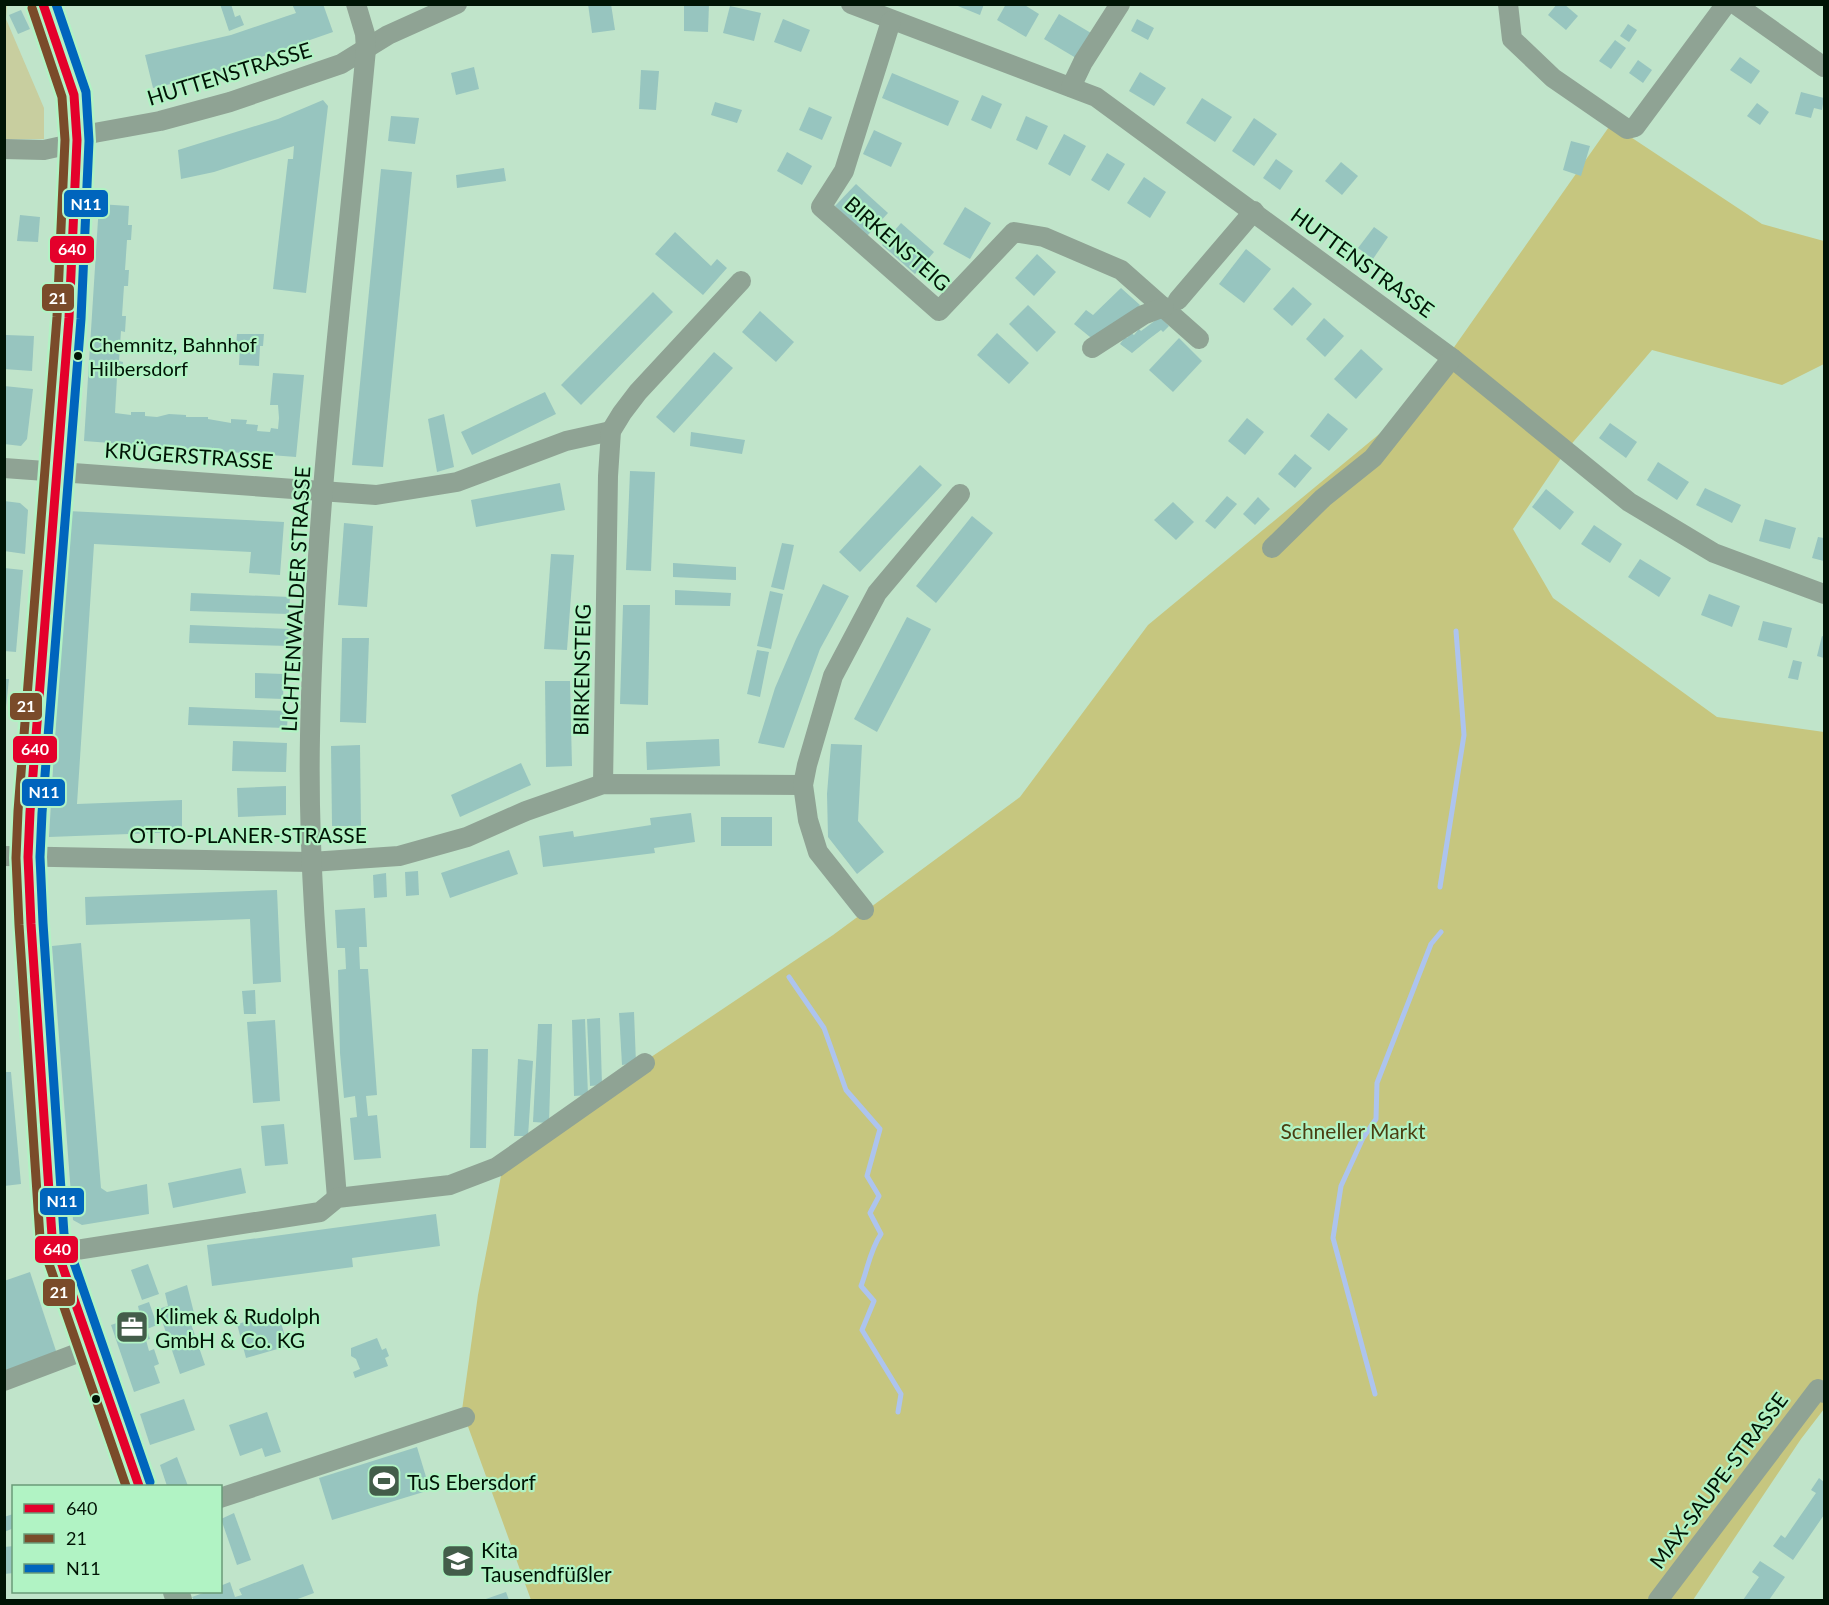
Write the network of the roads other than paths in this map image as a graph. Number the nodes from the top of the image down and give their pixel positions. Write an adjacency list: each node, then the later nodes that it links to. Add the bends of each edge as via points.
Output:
1 (43, 4): 13 (main road, via 74,95)
2 (356, 4): 10 (street, LICHTENWALDER STRASSE)
3 (457, 4): 10 (street, HUTTENSTRASSE)
4 (851, 4): 9 (street, HUTTENSTRASSE)
5 (1120, 4): 12 (street)
6 (1508, 4): 7 (street, via 1512,39 1553,78 1627,129 1635,127)
7 (1726, 4)
8 (1736, 4): 11 (street)
9 (891, 21): 12 (street, HUTTENSTRASSE); 17 (street, BIRKENSTEIG, via 843,171 821,207 939,312 1014,232 1044,237 1121,270)
10 (366, 49): 13 (street, HUTTENSTRASSE, via 341,64 230,102); 24 (street, LICHTENWALDER STRASSE)
11 (1824, 67)
12 (1071, 87): 15 (street, HUTTENSTRASSE, via 1096,97)
13 (77, 140): 14 (street, HUTTENSTRASSE, via 44,150); 23 (main road, via 69,318)
14 (4, 149)
15 (1254, 211): 17 (street); 20 (street, HUTTENSTRASSE)
16 (741, 281): 21 (street, via 638,392)
17 (1171, 303): 18 (street, BIRKENSTEIG); 19 (street, via 1143,315)
18 (1200, 339)
19 (1092, 348)
20 (1452, 358): 26 (street, via 1373,458 1323,498); 27 (street, HUTTENSTRASSE, via 1629,502 1714,553)
21 (611, 431): 24 (street, KRÜGERSTRASSE, via 566,441 434,488 376,495); 28 (street, BIRKENSTEIG)
22 (4, 468): 23 (street, KRÜGERSTRASSE)
23 (56, 472): 24 (street, KRÜGERSTRASSE, via 287,486); 30 (main road)
24 (324, 492): 31 (street, LICHTENWALDER STRASSE, via 310,738)
25 (960, 494): 29 (street, via 877,593 833,676)
26 (1272, 548)
27 (1824, 594)
28 (603, 784): 29 (street, OTTO-PLANER-STRASSE); 31 (street, OTTO-PLANER-STRASSE, via 467,837 399,856)
29 (803, 785): 32 (street, via 818,852)
30 (16, 857): 31 (street, OTTO-PLANER-STRASSE); 35 (main road, via 52,1236)
31 (312, 862): 34 (street, LICHTENWALDER STRASSE)
32 (864, 910)
33 (645, 1062): 34 (street, via 497,1167 450,1185)
34 (337, 1198): 35 (street, via 320,1212)
35 (57, 1253): 36 (main road)
36 (91, 1348): 37 (street); 40 (main road)
37 (4, 1381)
38 (1821, 1391): 42 (street, MAX-SAUPE-STRASSE)
39 (465, 1418): 41 (street)
40 (139, 1485)
41 (222, 1497)
42 (1658, 1600)

